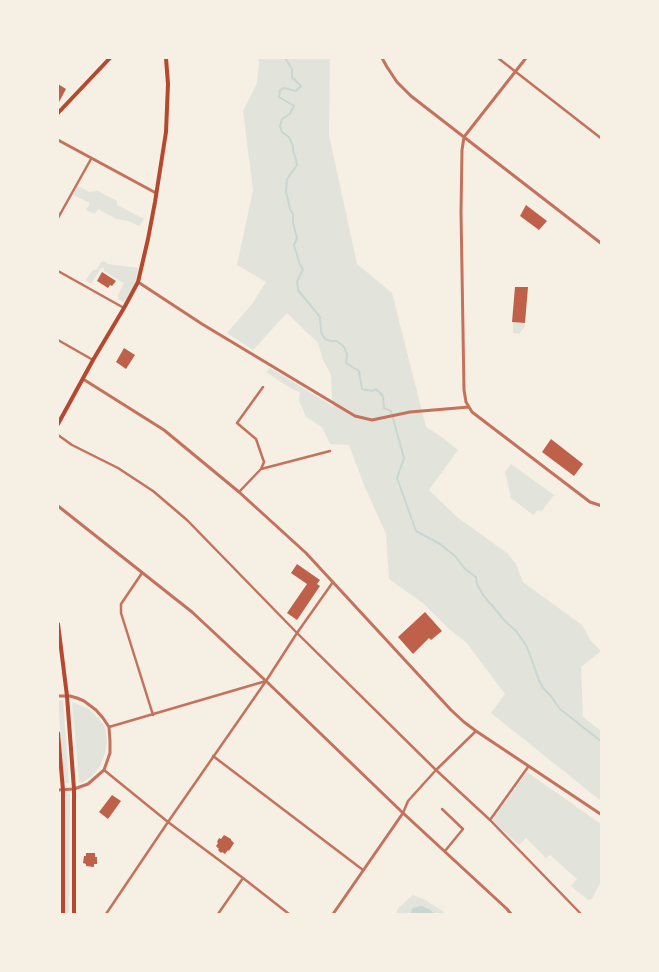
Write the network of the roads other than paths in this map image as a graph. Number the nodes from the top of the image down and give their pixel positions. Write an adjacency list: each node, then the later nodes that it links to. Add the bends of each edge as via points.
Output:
1 (110, 58): 7 (main road)
2 (166, 58): 12 (main road, via 168,109)
3 (382, 58): 8 (street, via 397,82 411,96)
4 (498, 58): 6 (street)
5 (526, 58): 6 (street)
6 (516, 71): 8 (street); 9 (street)
7 (58, 113)
8 (464, 138): 14 (street); 22 (street, via 461,212 463,379)
9 (602, 139)
10 (58, 140): 11 (street)
11 (91, 159): 12 (street); 13 (street)
12 (156, 193): 16 (main road)
13 (58, 218)
14 (602, 244)
15 (58, 270): 17 (street)
16 (138, 282): 17 (main road); 22 (street, via 355,416 372,420 410,412)
17 (124, 308): 19 (main road)
18 (58, 340): 19 (street)
19 (93, 360): 20 (main road)
20 (83, 379): 23 (main road); 29 (street, via 164,430)
21 (263, 387): 28 (street, via 237,423 256,439 264,462)
22 (468, 407): 30 (street, via 590,502)
23 (64, 413): 24 (main road); 25 (main road)
24 (58, 418)
25 (58, 424)
26 (58, 435): 37 (street, via 153,491 192,524)
27 (330, 451): 28 (street)
28 (261, 469): 29 (street)
29 (239, 492): 35 (street)
30 (601, 505)
31 (58, 506): 32 (street)
32 (63, 510): 33 (street); 34 (street)
33 (58, 511)
34 (142, 572): 38 (street, via 192,612); 41 (street, via 121,604 121,613)
35 (333, 582): 37 (street); 43 (street, via 451,710)
36 (58, 624): 40 (main road)
37 (298, 633): 38 (street); 48 (street)
38 (266, 681): 41 (street); 45 (street); 52 (street)
39 (58, 696): 40 (street)
40 (67, 696): 42 (street, via 84,701); 49 (main road)
41 (153, 715): 42 (street)
42 (109, 727): 47 (street, via 110,753)
43 (476, 731): 46 (street); 48 (street)
44 (58, 733): 50 (main road)
45 (213, 756): 55 (street); 57 (street)
46 (528, 767): 53 (street); 54 (street)
47 (104, 770): 49 (street, via 88,784); 55 (street)
48 (436, 770): 52 (street, via 408,801); 54 (street)
49 (74, 789): 50 (street); 60 (main road)
50 (60, 790): 59 (main road)
51 (442, 809): 56 (street, via 463,829)
52 (403, 813): 56 (street); 57 (street)
53 (602, 815)
54 (490, 820): 66 (street)
55 (168, 822): 58 (street); 61 (street)
56 (445, 851): 65 (street)
57 (363, 870): 64 (street)
58 (243, 878): 62 (street); 63 (street)
59 (63, 914)
60 (74, 914)
61 (106, 914)
62 (218, 914)
63 (289, 914)
64 (333, 914)
65 (511, 914)
66 (581, 914)

